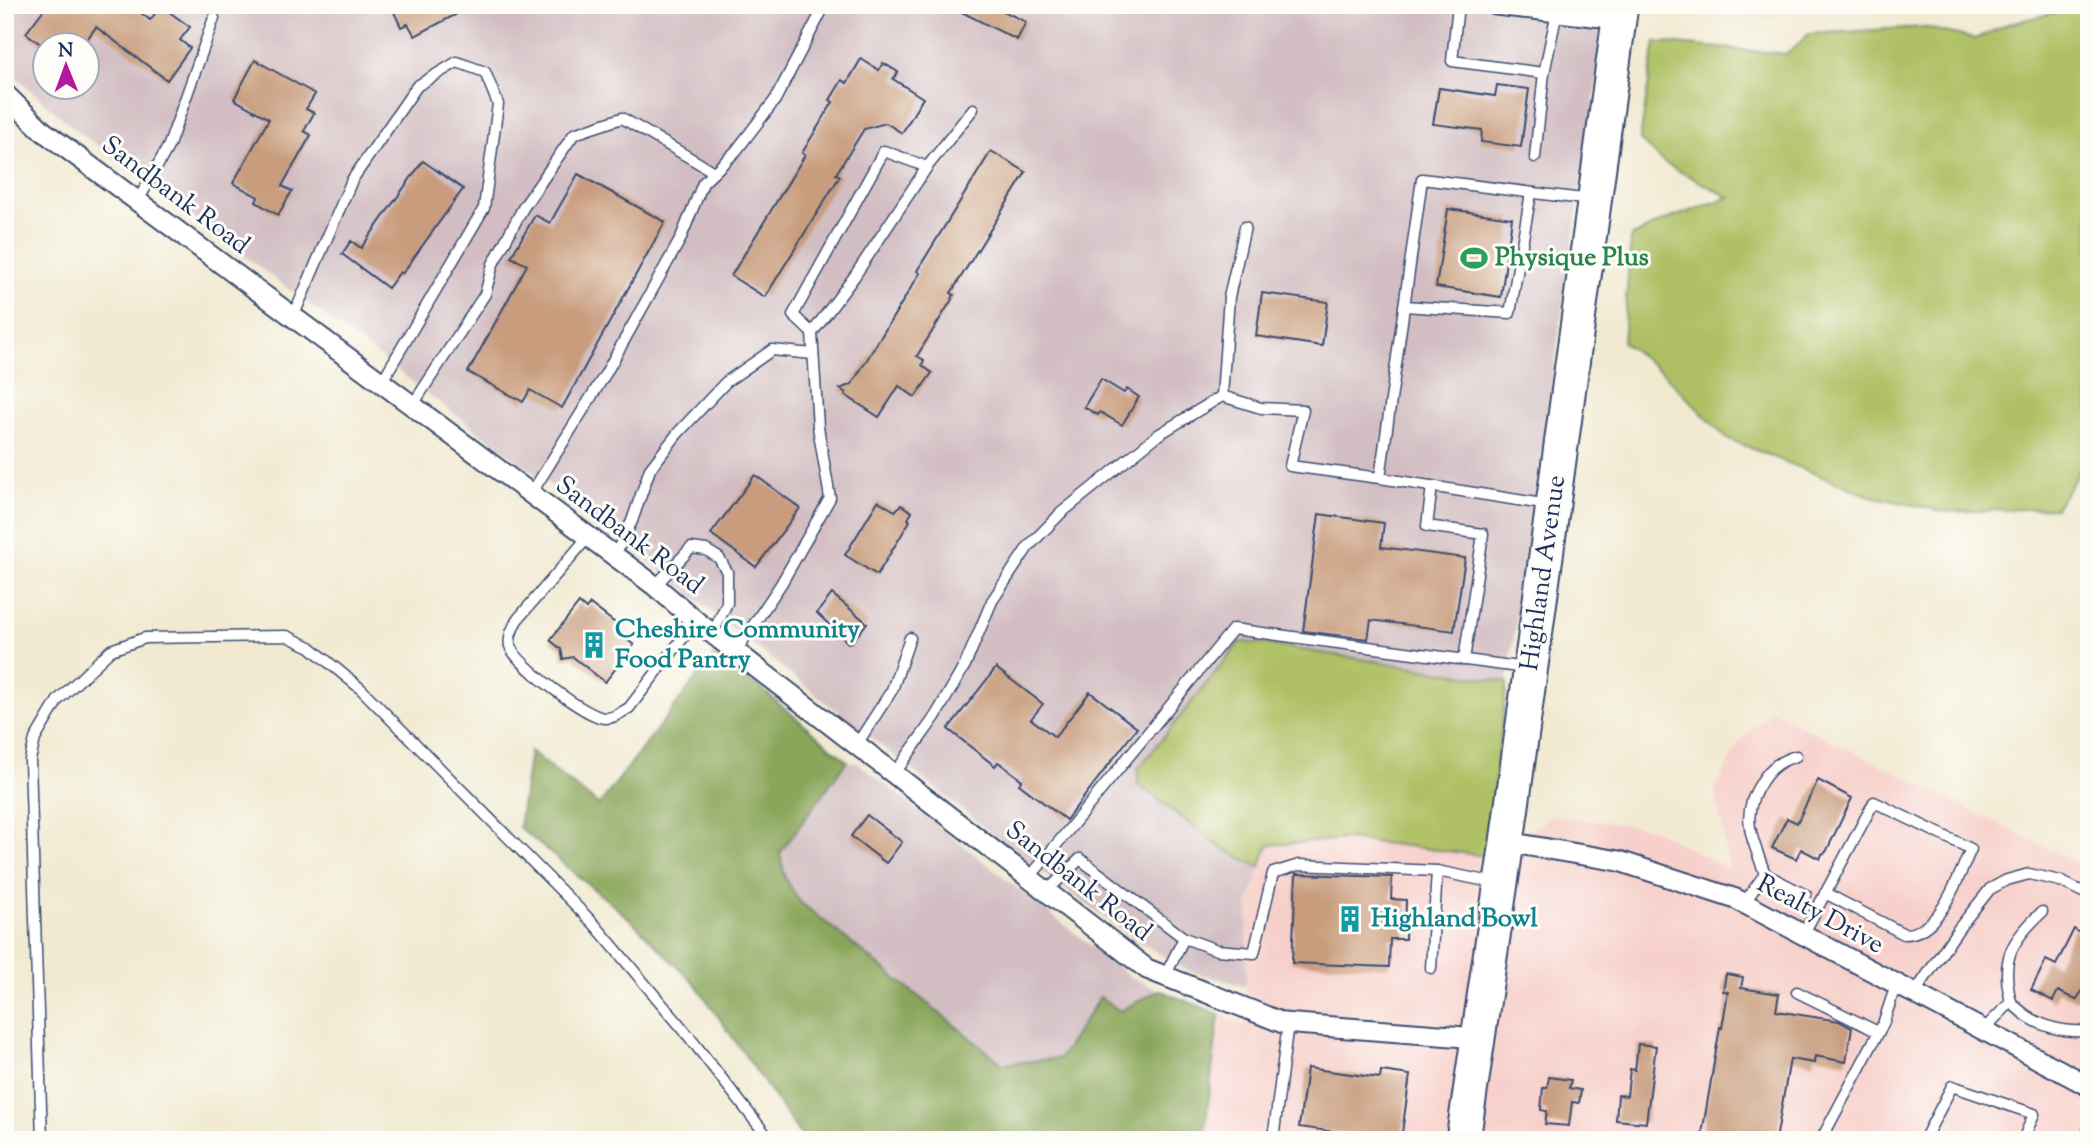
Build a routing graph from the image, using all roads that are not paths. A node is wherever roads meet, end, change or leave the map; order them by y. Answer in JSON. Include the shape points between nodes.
{"nodes":[{"id":1,"x":825,"y":5,"type":"edge"},
{"id":2,"x":1458,"y":5,"type":"edge"},
{"id":3,"x":1496,"y":5,"type":"edge"},
{"id":4,"x":1557,"y":12,"type":"junction"},
{"id":5,"x":1620,"y":12,"type":"edge"},
{"id":6,"x":214,"y":18,"type":"dead end"},
{"id":7,"x":1544,"y":74,"type":"junction"},
{"id":8,"x":5,"y":94,"type":"edge"},
{"id":9,"x":973,"y":109,"type":"dead end"},
{"id":10,"x":1535,"y":157,"type":"dead end"},
{"id":11,"x":927,"y":167,"type":"junction"},
{"id":12,"x":714,"y":172,"type":"junction"},
{"id":13,"x":1531,"y":193,"type":"junction"},
{"id":14,"x":138,"y":201,"type":"junction"},
{"id":15,"x":1594,"y":201,"type":"junction"},
{"id":16,"x":1245,"y":228,"type":"dead end"},
{"id":17,"x":1404,"y":306,"type":"junction"},
{"id":18,"x":292,"y":317,"type":"junction"},
{"id":19,"x":811,"y":333,"type":"junction"},
{"id":20,"x":813,"y":354,"type":"junction"},
{"id":21,"x":381,"y":383,"type":"junction"},
{"id":22,"x":1222,"y":396,"type":"junction"},
{"id":23,"x":412,"y":406,"type":"junction"},
{"id":24,"x":1380,"y":478,"type":"junction"},
{"id":25,"x":1432,"y":486,"type":"junction"},
{"id":26,"x":531,"y":494,"type":"junction"},
{"id":27,"x":1553,"y":506,"type":"junction"},
{"id":28,"x":588,"y":537,"type":"junction"},
{"id":29,"x":614,"y":557,"type":"junction"},
{"id":30,"x":655,"y":586,"type":"junction"},
{"id":31,"x":696,"y":621,"type":"junction"},
{"id":32,"x":713,"y":633,"type":"junction"},
{"id":33,"x":909,"y":638,"type":"dead end"},
{"id":34,"x":736,"y":651,"type":"junction"},
{"id":35,"x":1464,"y":660,"type":"junction"},
{"id":36,"x":1530,"y":669,"type":"junction"},
{"id":37,"x":857,"y":744,"type":"junction"},
{"id":38,"x":1796,"y":756,"type":"dead end"},
{"id":39,"x":895,"y":773,"type":"junction"},
{"id":40,"x":1507,"y":842,"type":"junction"},
{"id":41,"x":1437,"y":872,"type":"junction"},
{"id":42,"x":1765,"y":874,"type":"junction"},
{"id":43,"x":1030,"y":877,"type":"junction"},
{"id":44,"x":1501,"y":884,"type":"junction"},
{"id":45,"x":1048,"y":891,"type":"junction"},
{"id":46,"x":1825,"y":893,"type":"junction"},
{"id":47,"x":1806,"y":895,"type":"dead end"},
{"id":48,"x":2089,"y":895,"type":"edge"},
{"id":49,"x":1744,"y":903,"type":"junction"},
{"id":50,"x":2042,"y":912,"type":"dead end"},
{"id":51,"x":1803,"y":935,"type":"junction"},
{"id":52,"x":1184,"y":938,"type":"junction"},
{"id":53,"x":1431,"y":968,"type":"dead end"},
{"id":54,"x":1165,"y":976,"type":"junction"},
{"id":55,"x":1895,"y":985,"type":"junction"},
{"id":56,"x":1797,"y":992,"type":"dead end"},
{"id":57,"x":1914,"y":994,"type":"junction"},
{"id":58,"x":2011,"y":1002,"type":"junction"},
{"id":59,"x":1288,"y":1023,"type":"junction"},
{"id":60,"x":1982,"y":1030,"type":"junction"},
{"id":61,"x":2089,"y":1031,"type":"edge"},
{"id":62,"x":1878,"y":1032,"type":"junction"},
{"id":63,"x":1478,"y":1038,"type":"junction"},
{"id":64,"x":2089,"y":1086,"type":"edge"},
{"id":65,"x":2089,"y":1129,"type":"edge"},
{"id":66,"x":42,"y":1140,"type":"edge"},
{"id":67,"x":770,"y":1140,"type":"edge"},
{"id":68,"x":1273,"y":1140,"type":"edge"},
{"id":69,"x":1463,"y":1140,"type":"edge"},
{"id":70,"x":1821,"y":1140,"type":"edge"},
{"id":71,"x":1924,"y":1140,"type":"edge"},
{"id":72,"x":2023,"y":1140,"type":"edge"},
{"id":73,"x":2085,"y":1140,"type":"edge"}],
"edges":[{"from":1,"to":12,"type":"lane","via":[[775,100]]},
{"from":2,"to":7,"type":"lane","via":[[1451,61]]},
{"from":3,"to":4,"type":"street"},
{"from":4,"to":5,"type":"street"},
{"from":4,"to":7,"type":"lane"},
{"from":5,"to":15,"type":"highway","name":"Highland Avenue"},
{"from":6,"to":14,"type":"lane","via":[[169,145]]},
{"from":7,"to":10,"type":"lane"},
{"from":8,"to":14,"type":"street","name":"Sandbank Road","via":[[43,131]]},
{"from":9,"to":11,"type":"lane"},
{"from":11,"to":19,"type":"lane"},
{"from":11,"to":19,"type":"lane","via":[[884,151],[793,315]]},
{"from":12,"to":23,"type":"lane","via":[[622,118],[574,134],[523,208],[493,264],[485,294]]},
{"from":12,"to":26,"type":"lane","via":[[703,183],[680,240],[606,373]]},
{"from":13,"to":15,"type":"lane"},
{"from":13,"to":17,"type":"lane","via":[[1510,313]]},
{"from":13,"to":17,"type":"lane","via":[[1422,179]]},
{"from":14,"to":18,"type":"street","name":"Sandbank Road"},
{"from":15,"to":27,"type":"highway","name":"Highland Avenue"},
{"from":16,"to":22,"type":"lane","via":[[1229,297]]},
{"from":17,"to":24,"type":"lane"},
{"from":18,"to":21,"type":"street","name":"Sandbank Road"},
{"from":18,"to":21,"type":"lane","via":[[352,180],[416,86],[457,62],[485,72],[498,104],[485,208]]},
{"from":19,"to":20,"type":"lane"},
{"from":20,"to":29,"type":"lane","via":[[772,350],[726,382],[650,469]]},
{"from":20,"to":34,"type":"lane","via":[[818,427],[830,498]]},
{"from":21,"to":23,"type":"street","name":"Sandbank Road"},
{"from":22,"to":24,"type":"lane","via":[[1261,408],[1303,410],[1290,466]]},
{"from":22,"to":39,"type":"lane","via":[[1158,435],[1061,513],[1028,547],[992,601],[965,665],[935,717]]},
{"from":23,"to":26,"type":"street","name":"Sandbank Road"},
{"from":24,"to":25,"type":"lane"},
{"from":25,"to":27,"type":"lane"},
{"from":25,"to":35,"type":"lane","via":[[1427,526],[1483,534]]},
{"from":26,"to":28,"type":"street","name":"Sandbank Road"},
{"from":27,"to":36,"type":"highway","name":"Highland Avenue"},
{"from":28,"to":29,"type":"street","name":"Sandbank Road"},
{"from":28,"to":31,"type":"lane","via":[[511,632],[509,644],[524,667],[586,711],[605,719],[629,708]]},
{"from":29,"to":30,"type":"street","name":"Sandbank Road"},
{"from":30,"to":31,"type":"street","name":"Sandbank Road"},
{"from":30,"to":32,"type":"lane","via":[[691,548],[719,558],[727,572],[727,603]]},
{"from":31,"to":32,"type":"street","name":"Sandbank Road"},
{"from":32,"to":34,"type":"street","name":"Sandbank Road"},
{"from":33,"to":37,"type":"lane","via":[[892,691]]},
{"from":34,"to":37,"type":"street","name":"Sandbank Road"},
{"from":35,"to":36,"type":"lane"},
{"from":35,"to":43,"type":"lane","via":[[1233,629]]},
{"from":36,"to":40,"type":"highway","name":"Highland Avenue"},
{"from":37,"to":39,"type":"street","name":"Sandbank Road"},
{"from":38,"to":42,"type":"lane","via":[[1775,765],[1750,804],[1750,836]]},
{"from":39,"to":43,"type":"street","name":"Sandbank Road"},
{"from":40,"to":44,"type":"highway","name":"Highland Avenue"},
{"from":40,"to":49,"type":"street","name":"Realty Drive","via":[[1619,861]]},
{"from":41,"to":44,"type":"lane"},
{"from":41,"to":52,"type":"lane","via":[[1299,865],[1273,873],[1254,953],[1217,950]]},
{"from":41,"to":53,"type":"lane"},
{"from":42,"to":47,"type":"lane"},
{"from":42,"to":49,"type":"lane"},
{"from":43,"to":45,"type":"street","name":"Sandbank Road"},
{"from":44,"to":63,"type":"highway","name":"Highland Avenue"},
{"from":45,"to":52,"type":"lane","via":[[1080,859]]},
{"from":45,"to":54,"type":"street","name":"Sandbank Road","via":[[1147,969]]},
{"from":46,"to":46,"type":"lane","via":[[1874,802],[1971,849],[1937,916],[1914,934],[1904,934]]},
{"from":46,"to":51,"type":"lane"},
{"from":48,"to":57,"type":"lane","via":[[2060,881],[2029,874],[1990,889]]},
{"from":49,"to":51,"type":"street","name":"Realty Drive"},
{"from":50,"to":58,"type":"lane","via":[[2016,940],[2009,955],[2006,971]]},
{"from":51,"to":55,"type":"street","name":"Realty Drive"},
{"from":52,"to":54,"type":"lane"},
{"from":54,"to":59,"type":"street","name":"Sandbank Road"},
{"from":55,"to":57,"type":"street","name":"Realty Drive"},
{"from":55,"to":62,"type":"lane"},
{"from":56,"to":62,"type":"lane"},
{"from":57,"to":60,"type":"street","name":"Realty Drive"},
{"from":58,"to":60,"type":"lane"},
{"from":58,"to":61,"type":"lane","via":[[2037,1023]]},
{"from":59,"to":63,"type":"street","name":"Sandbank Road"},
{"from":59,"to":68,"type":"lane"},
{"from":60,"to":64,"type":"street","name":"Realty Drive"},
{"from":62,"to":70,"type":"lane"},
{"from":63,"to":69,"type":"highway","name":"Highland Avenue"},
{"from":65,"to":73,"type":"lane"},
{"from":66,"to":67,"type":"lane","via":[[30,760],[35,739],[58,700],[111,650],[145,638],[287,636],[310,647],[361,689],[595,925]]},
{"from":71,"to":72,"type":"lane","via":[[1952,1086],[2034,1114]]}]}
